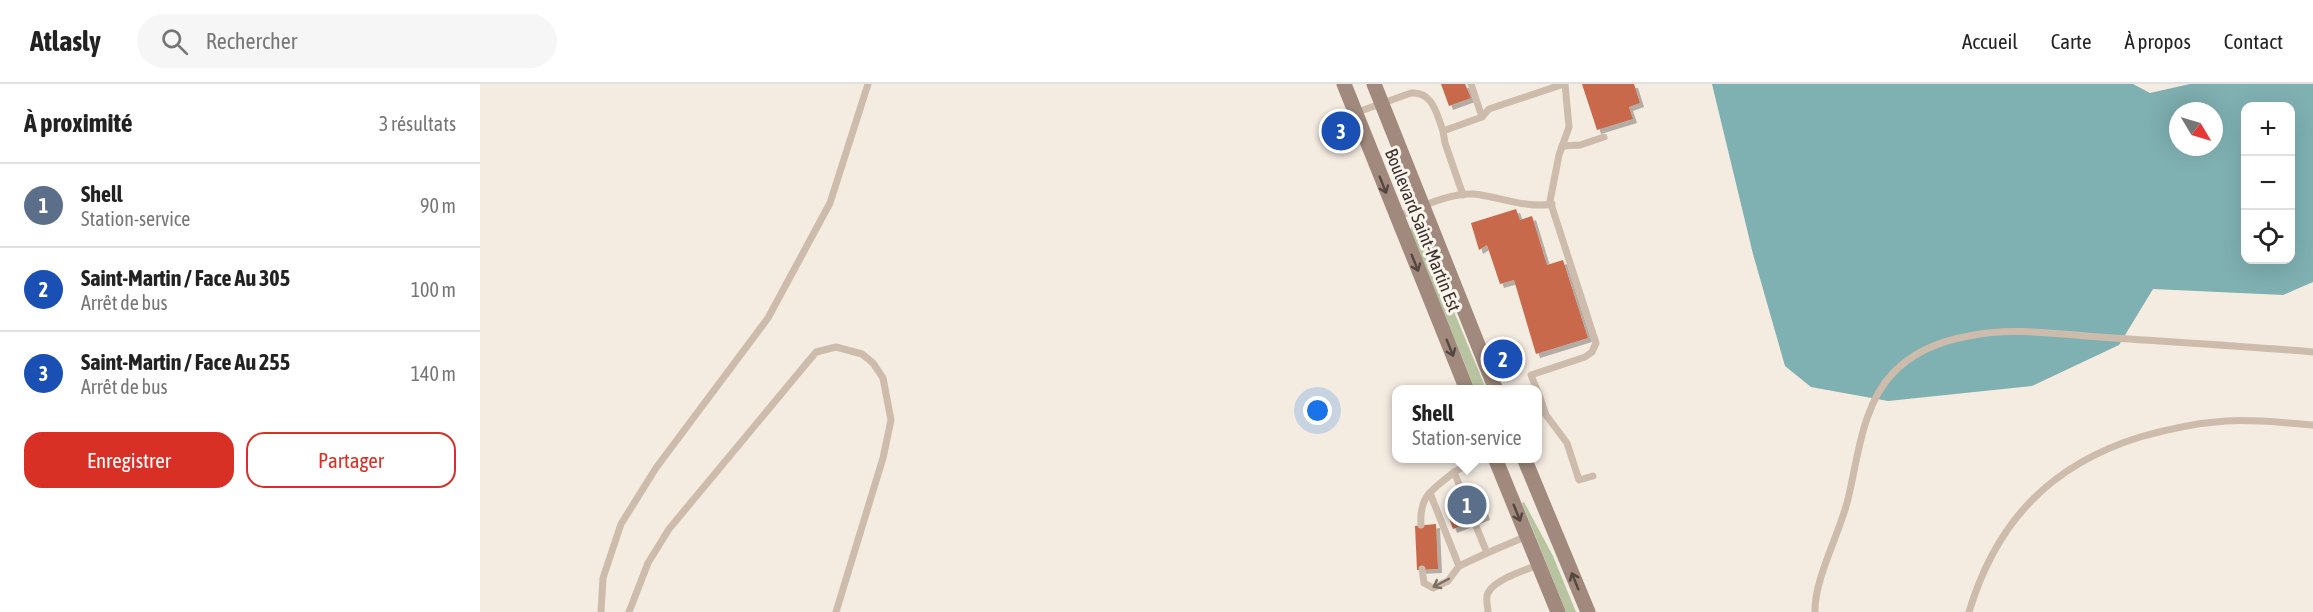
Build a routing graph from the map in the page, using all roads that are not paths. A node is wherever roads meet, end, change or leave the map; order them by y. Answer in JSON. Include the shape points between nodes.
{"nodes":[{"id":1,"x":868,"y":84,"type":"edge"},
{"id":2,"x":1344,"y":84,"type":"edge"},
{"id":3,"x":1374,"y":84,"type":"edge"},
{"id":4,"x":1471,"y":84,"type":"edge"},
{"id":5,"x":1565,"y":84,"type":"edge"},
{"id":6,"x":1381,"y":104,"type":"junction"},
{"id":7,"x":1355,"y":113,"type":"junction"},
{"id":8,"x":1482,"y":117,"type":"junction"},
{"id":9,"x":1443,"y":131,"type":"junction"},
{"id":10,"x":1605,"y":137,"type":"dead end"},
{"id":11,"x":1562,"y":146,"type":"junction"},
{"id":12,"x":1463,"y":195,"type":"junction"},
{"id":13,"x":1552,"y":204,"type":"junction"},
{"id":14,"x":1422,"y":207,"type":"junction"},
{"id":15,"x":1396,"y":217,"type":"junction"},
{"id":16,"x":2313,"y":352,"type":"edge"},
{"id":17,"x":1465,"y":385,"type":"edge"},
{"id":18,"x":1494,"y":385,"type":"edge"},
{"id":19,"x":1535,"y":385,"type":"edge"},
{"id":20,"x":1542,"y":404,"type":"edge"},
{"id":21,"x":2313,"y":425,"type":"edge"},
{"id":22,"x":1472,"y":463,"type":"edge"},
{"id":23,"x":1497,"y":463,"type":"edge"},
{"id":24,"x":1526,"y":463,"type":"edge"},
{"id":25,"x":1454,"y":472,"type":"junction"},
{"id":26,"x":1593,"y":476,"type":"dead end"},
{"id":27,"x":1430,"y":493,"type":"junction"},
{"id":28,"x":1420,"y":525,"type":"dead end"},
{"id":29,"x":1527,"y":536,"type":"junction"},
{"id":30,"x":1487,"y":553,"type":"junction"},
{"id":31,"x":1538,"y":565,"type":"junction"},
{"id":32,"x":1459,"y":566,"type":"junction"},
{"id":33,"x":1422,"y":569,"type":"dead end"},
{"id":34,"x":601,"y":612,"type":"edge"},
{"id":35,"x":629,"y":612,"type":"edge"},
{"id":36,"x":836,"y":612,"type":"edge"},
{"id":37,"x":1488,"y":612,"type":"edge"},
{"id":38,"x":1557,"y":612,"type":"edge"},
{"id":39,"x":1588,"y":612,"type":"edge"},
{"id":40,"x":1815,"y":612,"type":"edge"},
{"id":41,"x":1968,"y":612,"type":"edge"}],
"edges":[{"from":1,"to":34,"type":"lane","via":[[830,203],[768,318],[656,468],[621,524],[603,578]]},
{"from":2,"to":7,"type":"main road","name":"Boulevard Saint-Martin Est"},
{"from":3,"to":6,"type":"main road","name":"Boulevard Saint-Martin Est"},
{"from":4,"to":8,"type":"lane"},
{"from":5,"to":8,"type":"lane","via":[[1489,109]]},
{"from":5,"to":11,"type":"lane","via":[[1569,123]]},
{"from":6,"to":7,"type":"lane"},
{"from":6,"to":9,"type":"lane","via":[[1411,93],[1424,95],[1433,105]]},
{"from":6,"to":14,"type":"main road","name":"Boulevard Saint-Martin Est"},
{"from":7,"to":15,"type":"main road","name":"Boulevard Saint-Martin Est","one_way":true},
{"from":8,"to":9,"type":"lane"},
{"from":9,"to":12,"type":"lane"},
{"from":10,"to":11,"type":"lane"},
{"from":11,"to":13,"type":"lane"},
{"from":12,"to":13,"type":"lane"},
{"from":12,"to":14,"type":"lane"},
{"from":13,"to":19,"type":"lane","via":[[1596,342],[1585,357],[1531,375]]},
{"from":14,"to":15,"type":"lane"},
{"from":14,"to":18,"type":"main road","name":"Boulevard Saint-Martin Est"},
{"from":15,"to":17,"type":"main road","name":"Boulevard Saint-Martin Est","one_way":true},
{"from":16,"to":40,"type":"lane","via":[[1997,332],[1970,335],[1926,348],[1892,373],[1871,408],[1845,511],[1819,586]]},
{"from":20,"to":26,"type":"lane","via":[[1567,443],[1579,480]]},
{"from":21,"to":41,"type":"lane","via":[[2203,423],[2101,451],[2060,475],[2017,515],[1991,555]]},
{"from":22,"to":25,"type":"lane"},
{"from":23,"to":29,"type":"main road","one_way":true},
{"from":39,"to":24,"type":"main road","one_way":true},
{"from":25,"to":27,"type":"lane"},
{"from":25,"to":30,"type":"lane"},
{"from":27,"to":28,"type":"lane","via":[[1423,500]]},
{"from":27,"to":32,"type":"lane"},
{"from":29,"to":30,"type":"lane"},
{"from":29,"to":31,"type":"main road"},
{"from":30,"to":32,"type":"lane"},
{"from":31,"to":37,"type":"lane","via":[[1492,588],[1487,594]]},
{"from":31,"to":38,"type":"main road"},
{"from":32,"to":33,"type":"lane","one_way":true,"via":[[1448,581],[1433,588],[1424,583]]},
{"from":35,"to":36,"type":"lane","via":[[648,563],[669,529],[816,352],[836,346],[862,354],[873,363],[883,378],[891,420]]}]}
